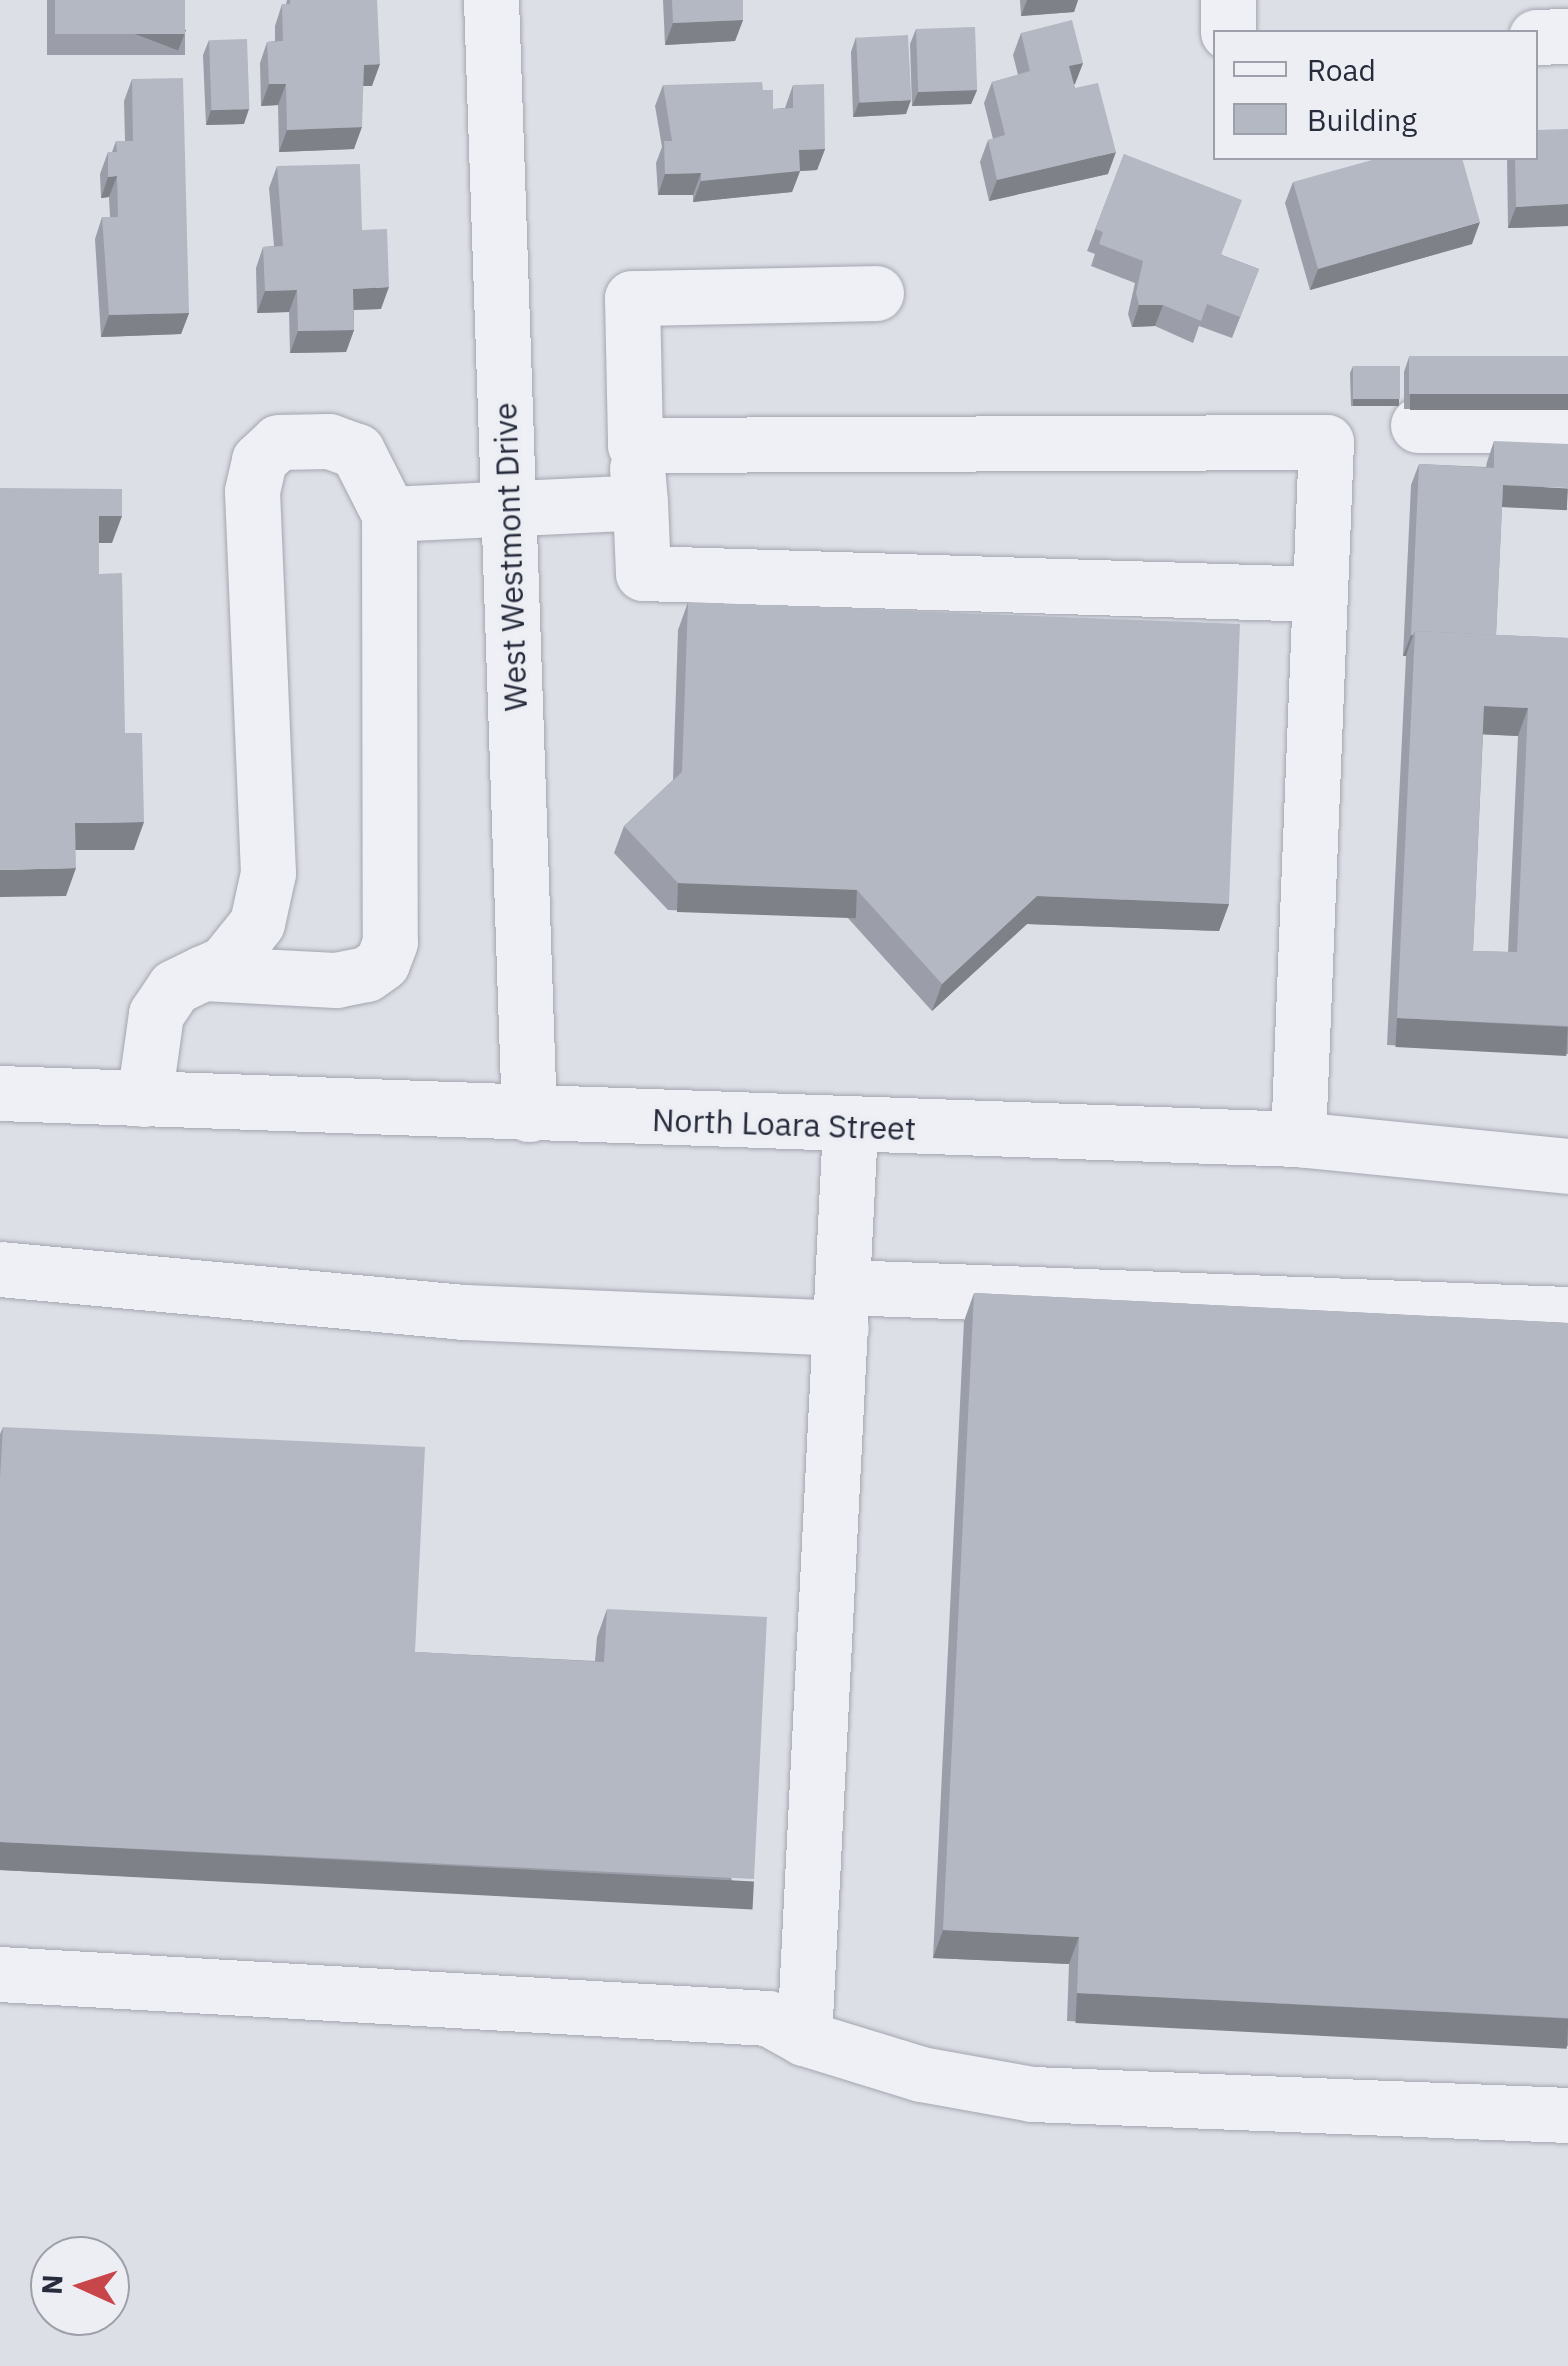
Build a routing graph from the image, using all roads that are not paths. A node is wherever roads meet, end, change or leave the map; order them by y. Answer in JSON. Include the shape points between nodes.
{"nodes":[{"id":1,"x":491,"y":0,"type":"edge"},
{"id":2,"x":1228,"y":0,"type":"edge"},
{"id":3,"x":1228,"y":30,"type":"edge"},
{"id":4,"x":1568,"y":36,"type":"edge"},
{"id":5,"x":1538,"y":37,"type":"edge"},
{"id":6,"x":876,"y":293,"type":"dead end"},
{"id":7,"x":1418,"y":425,"type":"dead end"},
{"id":8,"x":1568,"y":426,"type":"edge"},
{"id":9,"x":635,"y":445,"type":"junction"},
{"id":10,"x":640,"y":502,"type":"junction"},
{"id":11,"x":508,"y":508,"type":"junction"},
{"id":12,"x":388,"y":514,"type":"junction"},
{"id":13,"x":1319,"y":594,"type":"junction"},
{"id":14,"x":203,"y":973,"type":"junction"},
{"id":15,"x":0,"y":1093,"type":"edge"},
{"id":16,"x":144,"y":1098,"type":"junction"},
{"id":17,"x":529,"y":1114,"type":"junction"},
{"id":18,"x":850,"y":1127,"type":"junction"},
{"id":19,"x":1298,"y":1139,"type":"junction"},
{"id":20,"x":1568,"y":1166,"type":"edge"},
{"id":21,"x":0,"y":1270,"type":"edge"},
{"id":22,"x":842,"y":1307,"type":"junction"},
{"id":23,"x":1568,"y":1314,"type":"edge"},
{"id":24,"x":0,"y":1974,"type":"edge"},
{"id":25,"x":804,"y":2038,"type":"junction"},
{"id":26,"x":1568,"y":2115,"type":"edge"}],
"edges":[{"from":1,"to":11,"type":"street","name":"West Westmont Drive"},
{"from":2,"to":3,"type":"street"},
{"from":4,"to":5,"type":"street"},
{"from":6,"to":9,"type":"street","via":[[632,298]]},
{"from":7,"to":8,"type":"street"},
{"from":9,"to":10,"type":"street"},
{"from":9,"to":13,"type":"street","via":[[1326,442]]},
{"from":10,"to":11,"type":"street"},
{"from":10,"to":13,"type":"street","via":[[643,573]]},
{"from":11,"to":12,"type":"street"},
{"from":11,"to":17,"type":"street","name":"West Westmont Drive"},
{"from":12,"to":14,"type":"street","via":[[390,942],[382,962],[366,974],[336,980]]},
{"from":12,"to":14,"type":"street","via":[[356,451],[330,441],[278,442],[260,460],[252,491],[268,873],[258,923],[225,962]]},
{"from":13,"to":19,"type":"street"},
{"from":14,"to":16,"type":"street","via":[[174,987],[156,1014]]},
{"from":15,"to":16,"type":"street","name":"North Loara Street"},
{"from":16,"to":17,"type":"street","name":"North Loara Street"},
{"from":17,"to":18,"type":"street","name":"North Loara Street"},
{"from":18,"to":19,"type":"street","name":"North Loara Street"},
{"from":18,"to":22,"type":"street"},
{"from":19,"to":20,"type":"street","name":"North Loara Street"},
{"from":21,"to":22,"type":"street","via":[[462,1312]]},
{"from":22,"to":23,"type":"street"},
{"from":22,"to":25,"type":"street"},
{"from":24,"to":25,"type":"street","via":[[697,2012],[768,2018]]},
{"from":25,"to":26,"type":"street","via":[[921,2074],[1032,2094]]}]}
